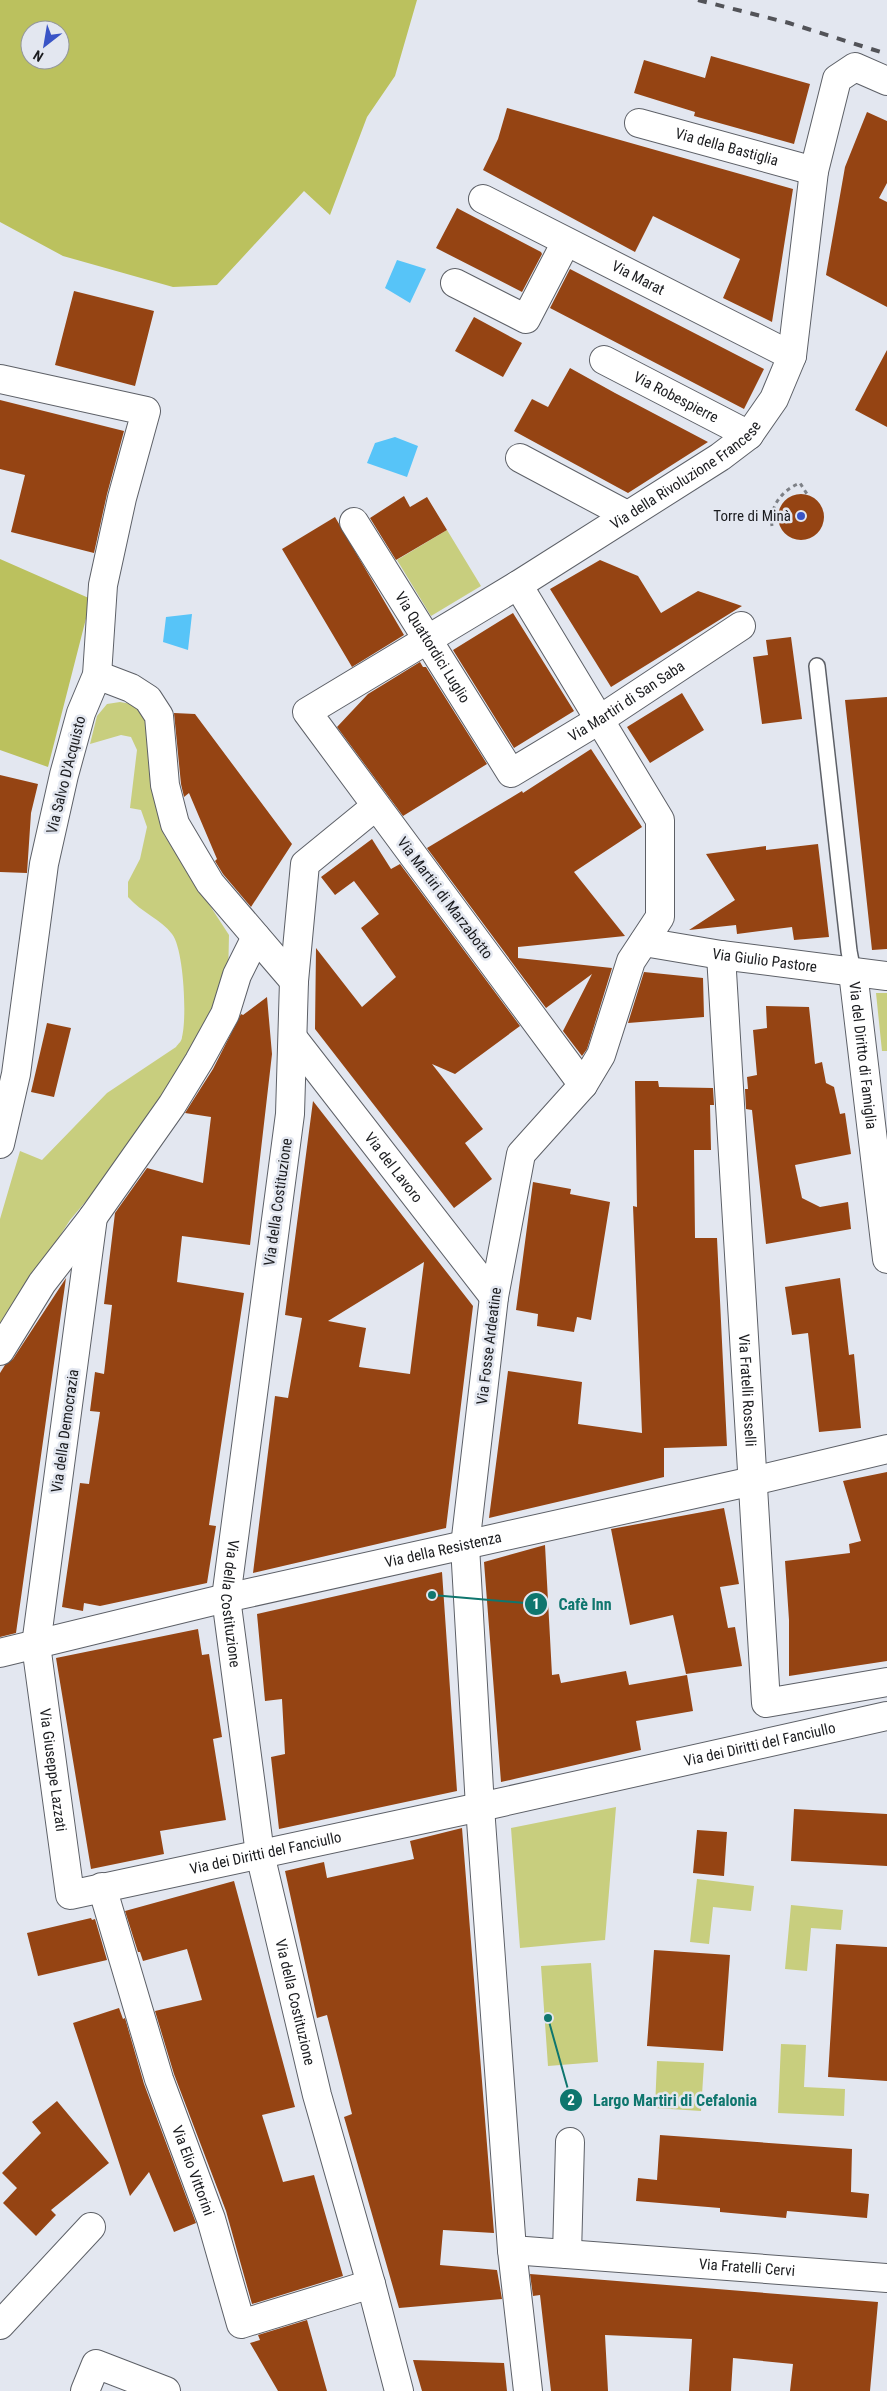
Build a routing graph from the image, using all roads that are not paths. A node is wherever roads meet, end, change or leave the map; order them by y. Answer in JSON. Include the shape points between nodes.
{"nodes":[{"id":1,"x":887,"y":80,"type":"edge"},
{"id":2,"x":639,"y":123,"type":"dead end"},
{"id":3,"x":814,"y":172,"type":"junction"},
{"id":4,"x":482,"y":199,"type":"dead end"},
{"id":5,"x":566,"y":242,"type":"junction"},
{"id":6,"x":455,"y":283,"type":"dead end"},
{"id":7,"x":792,"y":356,"type":"junction"},
{"id":8,"x":604,"y":360,"type":"dead end"},
{"id":9,"x":0,"y":379,"type":"edge"},
{"id":10,"x":749,"y":435,"type":"junction"},
{"id":11,"x":520,"y":458,"type":"dead end"},
{"id":12,"x":627,"y":515,"type":"junction"},
{"id":13,"x":354,"y":522,"type":"dead end"},
{"id":14,"x":518,"y":585,"type":"junction"},
{"id":15,"x":741,"y":626,"type":"dead end"},
{"id":16,"x":428,"y":638,"type":"junction"},
{"id":17,"x":817,"y":666,"type":"dead end"},
{"id":18,"x":97,"y":675,"type":"junction"},
{"id":19,"x":307,"y":712,"type":"joint"},
{"id":20,"x":599,"y":720,"type":"junction"},
{"id":21,"x":511,"y":773,"type":"joint"},
{"id":22,"x":376,"y":806,"type":"junction"},
{"id":23,"x":256,"y":937,"type":"junction"},
{"id":24,"x":644,"y":942,"type":"junction"},
{"id":25,"x":721,"y":955,"type":"junction"},
{"id":26,"x":853,"y":972,"type":"junction"},
{"id":27,"x":887,"y":976,"type":"edge"},
{"id":28,"x":294,"y":981,"type":"junction"},
{"id":29,"x":293,"y":1038,"type":"junction"},
{"id":30,"x":583,"y":1085,"type":"junction"},
{"id":31,"x":0,"y":1144,"type":"edge"},
{"id":32,"x":94,"y":1217,"type":"junction"},
{"id":33,"x":887,"y":1259,"type":"edge"},
{"id":34,"x":494,"y":1297,"type":"junction"},
{"id":35,"x":0,"y":1350,"type":"edge"},
{"id":36,"x":887,"y":1449,"type":"edge"},
{"id":37,"x":753,"y":1481,"type":"junction"},
{"id":38,"x":465,"y":1546,"type":"junction"},
{"id":39,"x":226,"y":1598,"type":"junction"},
{"id":40,"x":36,"y":1645,"type":"junction"},
{"id":41,"x":0,"y":1653,"type":"edge"},
{"id":42,"x":887,"y":1682,"type":"edge"},
{"id":43,"x":887,"y":1716,"type":"edge"},
{"id":44,"x":473,"y":1802,"type":"junction"},
{"id":45,"x":260,"y":1854,"type":"junction"},
{"id":46,"x":102,"y":1887,"type":"junction"},
{"id":47,"x":70,"y":1895,"type":"joint"},
{"id":48,"x":570,"y":2142,"type":"dead end"},
{"id":49,"x":91,"y":2227,"type":"dead end"},
{"id":50,"x":567,"y":2254,"type":"junction"},
{"id":51,"x":513,"y":2261,"type":"junction"},
{"id":52,"x":887,"y":2278,"type":"edge"},
{"id":53,"x":371,"y":2284,"type":"junction"},
{"id":54,"x":0,"y":2325,"type":"edge"},
{"id":55,"x":85,"y":2391,"type":"edge"},
{"id":56,"x":166,"y":2391,"type":"edge"},
{"id":57,"x":399,"y":2391,"type":"edge"},
{"id":58,"x":528,"y":2391,"type":"edge"}],
"edges":[{"from":1,"to":3,"type":"street","name":"Via della Rivoluzione Francese","via":[[855,68],[837,79]]},
{"from":2,"to":3,"type":"street","name":"Via della Bastiglia"},
{"from":3,"to":7,"type":"street","name":"Via della Rivoluzione Francese"},
{"from":4,"to":5,"type":"street","name":"Via Marat"},
{"from":5,"to":6,"type":"street","via":[[526,319]]},
{"from":5,"to":7,"type":"street","name":"Via Marat"},
{"from":7,"to":10,"type":"street","name":"Via della Rivoluzione Francese","via":[[774,399]]},
{"from":8,"to":10,"type":"street","name":"Via Robespierre"},
{"from":9,"to":18,"type":"street","name":"Via Salvo D'Acquisto","via":[[146,411],[103,585]]},
{"from":10,"to":12,"type":"street","name":"Via della Rivoluzione Francese"},
{"from":11,"to":12,"type":"street"},
{"from":12,"to":14,"type":"street","name":"Via della Rivoluzione Francese"},
{"from":13,"to":16,"type":"street","name":"Via Quattordici Luglio"},
{"from":14,"to":16,"type":"street","name":"Via della Rivoluzione Francese"},
{"from":14,"to":20,"type":"street","name":"Via Fosse Ardeatine"},
{"from":15,"to":20,"type":"street","name":"Via Martiri di San Saba"},
{"from":16,"to":19,"type":"street","name":"Via della Rivoluzione Francese"},
{"from":16,"to":21,"type":"street","name":"Via Quattordici Luglio"},
{"from":17,"to":26,"type":"lane"},
{"from":18,"to":23,"type":"street","via":[[132,688],[148,699],[160,716],[165,785],[175,824],[210,883]]},
{"from":18,"to":31,"type":"street","name":"Via Salvo D'Acquisto","via":[[81,713],[44,864],[16,1074]]},
{"from":19,"to":22,"type":"street","name":"Via Martiri di Marzabotto"},
{"from":20,"to":21,"type":"street","name":"Via Martiri di San Saba"},
{"from":20,"to":24,"type":"street","name":"Via Fosse Ardeatine","via":[[660,820],[660,917]]},
{"from":22,"to":28,"type":"street","name":"Via della Costituzione","via":[[305,864]]},
{"from":22,"to":30,"type":"street","name":"Via Martiri di Marzabotto"},
{"from":23,"to":28,"type":"street"},
{"from":23,"to":32,"type":"street","via":[[237,976],[225,1014],[199,1061]]},
{"from":24,"to":25,"type":"street","name":"Via Giulio Pastore"},
{"from":24,"to":30,"type":"street","name":"Via Fosse Ardeatine","via":[[631,961],[602,1055]]},
{"from":25,"to":26,"type":"street","name":"Via Giulio Pastore"},
{"from":25,"to":37,"type":"street","name":"Via Fratelli Rosselli"},
{"from":26,"to":27,"type":"street","name":"Via Giulio Pastore"},
{"from":26,"to":33,"type":"street","name":"Via del Diritto di Famiglia"},
{"from":28,"to":29,"type":"street","name":"Via della Costituzione"},
{"from":29,"to":34,"type":"street","name":"Via del Lavoro"},
{"from":29,"to":39,"type":"street","name":"Via della Costituzione","via":[[290,1114]]},
{"from":30,"to":34,"type":"street","name":"Via Fosse Ardeatine","via":[[521,1154]]},
{"from":32,"to":35,"type":"street","via":[[42,1283]]},
{"from":32,"to":40,"type":"street","name":"Via della Democrazia"},
{"from":34,"to":38,"type":"street","name":"Via Fosse Ardeatine"},
{"from":36,"to":37,"type":"street","name":"Via della Resistenza"},
{"from":37,"to":38,"type":"street","name":"Via della Resistenza"},
{"from":37,"to":42,"type":"street","name":"Via Fratelli Rosselli","via":[[766,1703]]},
{"from":38,"to":39,"type":"street","name":"Via della Resistenza"},
{"from":38,"to":44,"type":"street","name":"Via Fosse Ardeatine"},
{"from":39,"to":40,"type":"street","name":"Via della Resistenza"},
{"from":39,"to":45,"type":"street","name":"Via della Costituzione"},
{"from":40,"to":41,"type":"street","name":"Via della Resistenza"},
{"from":40,"to":47,"type":"street","name":"Via Giuseppe Lazzati"},
{"from":43,"to":44,"type":"street","name":"Via dei Diritti del Fanciullo","via":[[632,1773]]},
{"from":44,"to":45,"type":"street","name":"Via dei Diritti del Fanciullo"},
{"from":44,"to":51,"type":"street","name":"Via Fosse Ardeatine"},
{"from":45,"to":46,"type":"street","name":"Via dei Diritti del Fanciullo"},
{"from":45,"to":53,"type":"street","name":"Via della Costituzione","via":[[317,2095]]},
{"from":46,"to":47,"type":"street","name":"Via dei Diritti del Fanciullo"},
{"from":46,"to":53,"type":"street","name":"Via Elio Vittorini","via":[[159,2079],[212,2219],[241,2324]]},
{"from":48,"to":50,"type":"street"},
{"from":49,"to":54,"type":"street"},
{"from":50,"to":51,"type":"street","name":"Via Fratelli Cervi"},
{"from":50,"to":52,"type":"street","name":"Via Fratelli Cervi"},
{"from":51,"to":58,"type":"street"},
{"from":53,"to":57,"type":"street","name":"Via della Costituzione"},
{"from":55,"to":56,"type":"street","via":[[96,2364]]}]}
